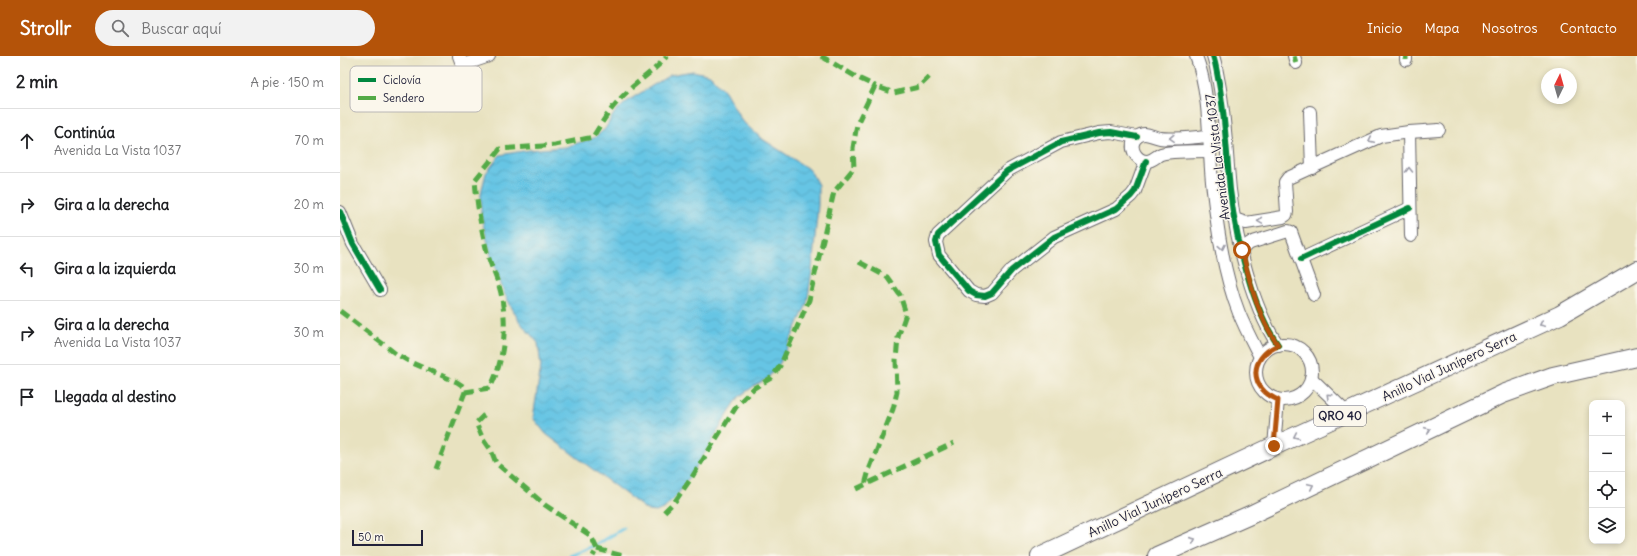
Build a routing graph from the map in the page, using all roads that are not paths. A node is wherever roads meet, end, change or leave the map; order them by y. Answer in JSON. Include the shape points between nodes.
{"nodes":[{"id":1,"x":489,"y":56,"type":"edge"},
{"id":2,"x":1196,"y":56,"type":"edge"},
{"id":3,"x":1213,"y":56,"type":"edge"},
{"id":4,"x":461,"y":60,"type":"edge"},
{"id":5,"x":1310,"y":112,"type":"dead end"},
{"id":6,"x":1439,"y":130,"type":"dead end"},
{"id":7,"x":1409,"y":132,"type":"junction"},
{"id":8,"x":1209,"y":136,"type":"junction"},
{"id":9,"x":1137,"y":137,"type":"junction"},
{"id":10,"x":1210,"y":151,"type":"junction"},
{"id":11,"x":1146,"y":161,"type":"junction"},
{"id":12,"x":1312,"y":168,"type":"junction"},
{"id":13,"x":1410,"y":208,"type":"junction"},
{"id":14,"x":341,"y":218,"type":"edge"},
{"id":15,"x":1234,"y":219,"type":"junction"},
{"id":16,"x":1411,"y":236,"type":"dead end"},
{"id":17,"x":340,"y":241,"type":"edge"},
{"id":18,"x":1242,"y":250,"type":"junction"},
{"id":19,"x":1301,"y":259,"type":"junction"},
{"id":20,"x":1637,"y":270,"type":"edge"},
{"id":21,"x":1637,"y":285,"type":"edge"},
{"id":22,"x":380,"y":290,"type":"dead end"},
{"id":23,"x":1314,"y":295,"type":"dead end"},
{"id":24,"x":1258,"y":306,"type":"junction"},
{"id":25,"x":1239,"y":313,"type":"junction"},
{"id":26,"x":1560,"y":315,"type":"junction"},
{"id":27,"x":1278,"y":345,"type":"junction"},
{"id":28,"x":1637,"y":349,"type":"edge"},
{"id":29,"x":1260,"y":357,"type":"junction"},
{"id":30,"x":1637,"y":357,"type":"edge"},
{"id":31,"x":1553,"y":376,"type":"junction"},
{"id":32,"x":1311,"y":378,"type":"junction"},
{"id":33,"x":1278,"y":400,"type":"junction"},
{"id":34,"x":1347,"y":413,"type":"junction"},
{"id":35,"x":1274,"y":446,"type":"junction"},
{"id":36,"x":1058,"y":550,"type":"edge"},
{"id":37,"x":1040,"y":556,"type":"edge"},
{"id":38,"x":1157,"y":556,"type":"edge"}],
"edges":[{"from":1,"to":4,"type":"street"},
{"from":2,"to":8,"type":"street","name":"Avenida La Vista 1037","via":[[1206,90]]},
{"from":3,"to":15,"type":"street","name":"Avenida La Vista 1037","via":[[1224,113]]},
{"from":5,"to":12,"type":"street"},
{"from":6,"to":7,"type":"street"},
{"from":7,"to":12,"type":"street","one_way":true,"via":[[1381,136]]},
{"from":13,"to":7,"type":"street","one_way":true},
{"from":8,"to":9,"type":"street","one_way":true,"via":[[1160,138],[1144,134]]},
{"from":8,"to":10,"type":"street","name":"Avenida La Vista 1037"},
{"from":9,"to":11,"type":"street","via":[[1132,149],[1134,154]]},
{"from":9,"to":11,"type":"street","via":[[1111,132],[1068,139],[1006,171],[938,235],[936,242],[939,254],[969,291],[985,296],[992,293],[1012,270],[1054,237],[1116,208],[1136,191]]},
{"from":10,"to":11,"type":"street","via":[[1161,154]]},
{"from":10,"to":25,"type":"street","name":"Avenida La Vista 1037","one_way":true,"via":[[1217,224]]},
{"from":12,"to":15,"type":"street","one_way":true,"via":[[1286,180],[1286,215],[1283,218],[1246,223]]},
{"from":13,"to":16,"type":"street"},
{"from":13,"to":19,"type":"street"},
{"from":14,"to":17,"type":"street"},
{"from":14,"to":22,"type":"street"},
{"from":15,"to":18,"type":"street","name":"Avenida La Vista 1037"},
{"from":18,"to":19,"type":"street","via":[[1250,243],[1288,231],[1293,236]]},
{"from":18,"to":24,"type":"street","name":"Avenida La Vista 1037"},
{"from":19,"to":23,"type":"street"},
{"from":20,"to":26,"type":"highway","name":"Anillo Vial Junípero Serra","number":"QRO 40"},
{"from":21,"to":26,"type":"highway"},
{"from":24,"to":25,"type":"street"},
{"from":24,"to":27,"type":"street","name":"Avenida La Vista 1037","via":[[1269,332]]},
{"from":25,"to":29,"type":"street","name":"Avenida La Vista 1037"},
{"from":26,"to":34,"type":"highway","name":"Anillo Vial Junípero Serra","number":"QRO 40","one_way":true},
{"from":27,"to":29,"type":"street","via":[[1268,349]]},
{"from":27,"to":32,"type":"street","via":[[1289,345],[1299,349],[1307,357],[1311,367]]},
{"from":28,"to":31,"type":"highway"},
{"from":29,"to":33,"type":"street","via":[[1256,367],[1256,378],[1260,388],[1268,396]]},
{"from":30,"to":31,"type":"highway"},
{"from":38,"to":31,"type":"highway","one_way":true,"via":[[1250,515],[1503,394]]},
{"from":32,"to":33,"type":"street","via":[[1307,388],[1299,396],[1289,400]]},
{"from":34,"to":32,"type":"street","one_way":true},
{"from":33,"to":35,"type":"street"},
{"from":34,"to":35,"type":"highway","name":"Anillo Vial Junípero Serra","number":"QRO 40","one_way":true},
{"from":35,"to":36,"type":"highway","name":"Anillo Vial Junípero Serra","number":"QRO 40"},
{"from":36,"to":37,"type":"highway","name":"Anillo Vial Junípero Serra","number":"QRO 40"}]}
